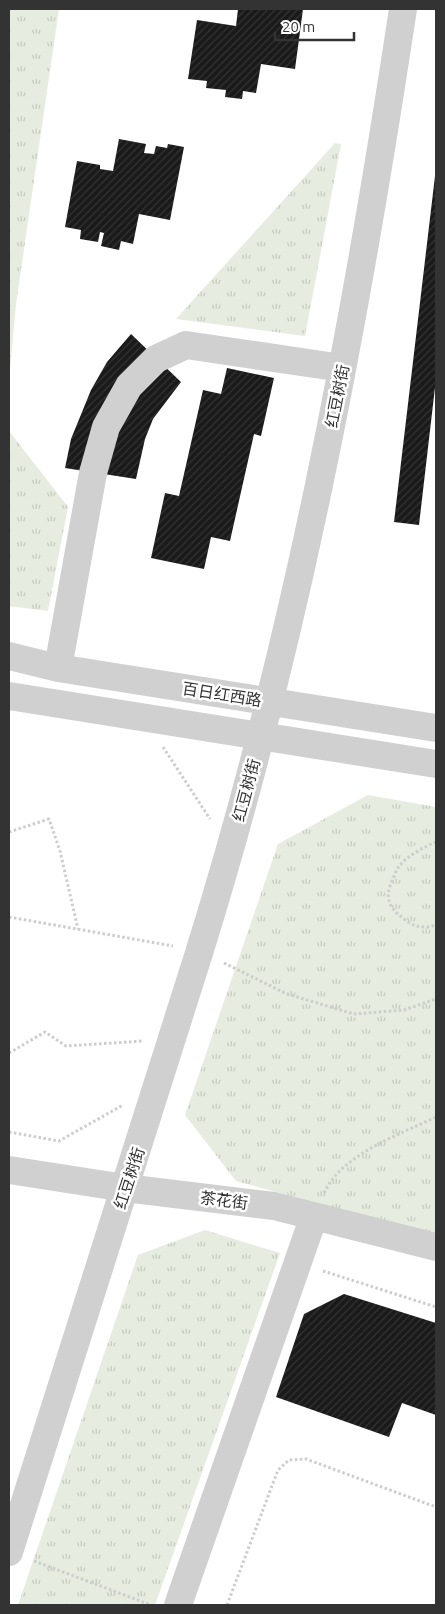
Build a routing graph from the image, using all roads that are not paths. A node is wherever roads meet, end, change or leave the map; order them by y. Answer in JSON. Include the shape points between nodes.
{"nodes":[{"id":1,"x":403,"y":9,"type":"edge"},
{"id":2,"x":342,"y":368,"type":"junction"},
{"id":3,"x":9,"y":656,"type":"edge"},
{"id":4,"x":58,"y":668,"type":"junction"},
{"id":5,"x":9,"y":696,"type":"edge"},
{"id":6,"x":269,"y":702,"type":"junction"},
{"id":7,"x":436,"y":728,"type":"edge"},
{"id":8,"x":261,"y":736,"type":"junction"},
{"id":9,"x":436,"y":764,"type":"edge"},
{"id":10,"x":9,"y":1170,"type":"edge"},
{"id":11,"x":125,"y":1188,"type":"junction"},
{"id":12,"x":314,"y":1216,"type":"junction"},
{"id":13,"x":436,"y":1247,"type":"edge"},
{"id":14,"x":21,"y":1556,"type":"edge"},
{"id":15,"x":178,"y":1605,"type":"edge"}],
"edges":[{"from":1,"to":2,"type":"street","name":"红豆树街"},
{"from":2,"to":4,"type":"street","via":[[186,345],[156,359],[129,386],[106,427],[93,472]]},
{"from":2,"to":6,"type":"street","name":"红豆树街"},
{"from":3,"to":4,"type":"street","name":"百日红西路"},
{"from":4,"to":6,"type":"street","name":"百日红西路"},
{"from":5,"to":8,"type":"street"},
{"from":6,"to":7,"type":"street","name":"百日红西路"},
{"from":6,"to":8,"type":"street","name":"红豆树街"},
{"from":8,"to":9,"type":"street"},
{"from":8,"to":11,"type":"street","name":"红豆树街","via":[[224,872]]},
{"from":10,"to":11,"type":"street","name":"茶花街"},
{"from":11,"to":12,"type":"street","name":"茶花街","via":[[274,1206]]},
{"from":11,"to":14,"type":"street","name":"红豆树街"},
{"from":12,"to":13,"type":"street","name":"茶花街"},
{"from":12,"to":15,"type":"street"}]}
